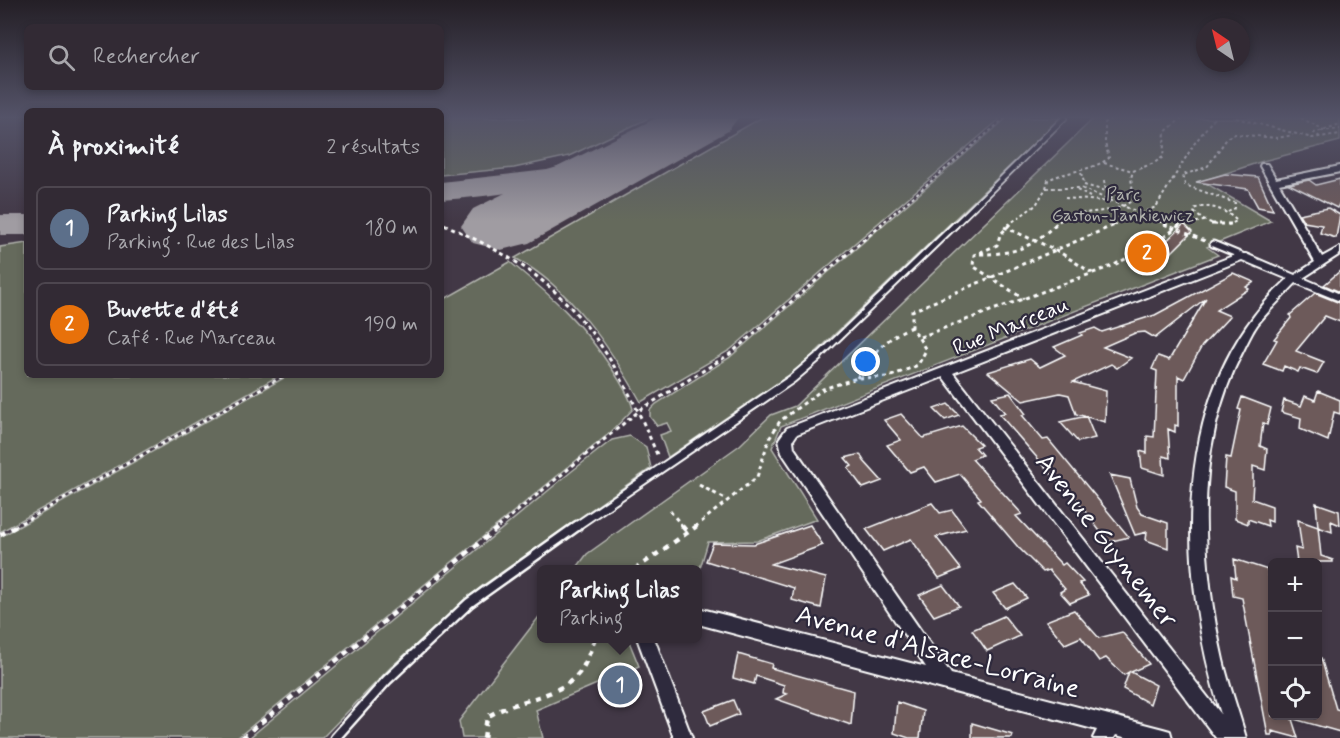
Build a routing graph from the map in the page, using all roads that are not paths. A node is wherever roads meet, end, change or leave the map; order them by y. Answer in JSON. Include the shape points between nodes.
{"nodes":[{"id":1,"x":1029,"y":152,"type":"edge"},
{"id":2,"x":1264,"y":166,"type":"dead end"},
{"id":3,"x":1340,"y":169,"type":"edge"},
{"id":4,"x":1274,"y":182,"type":"junction"},
{"id":5,"x":1213,"y":244,"type":"road end"},
{"id":6,"x":1340,"y":250,"type":"edge"},
{"id":7,"x":1242,"y":256,"type":"junction"},
{"id":8,"x":1320,"y":262,"type":"junction"},
{"id":9,"x":1295,"y":279,"type":"junction"},
{"id":10,"x":1340,"y":298,"type":"edge"},
{"id":11,"x":946,"y":373,"type":"junction"},
{"id":12,"x":702,"y":617,"type":"edge"},
{"id":13,"x":647,"y":643,"type":"edge"},
{"id":14,"x":945,"y":680,"type":"junction"},
{"id":15,"x":1108,"y":731,"type":"edge"},
{"id":16,"x":335,"y":738,"type":"edge"},
{"id":17,"x":683,"y":738,"type":"edge"},
{"id":18,"x":1163,"y":738,"type":"edge"},
{"id":19,"x":1228,"y":738,"type":"edge"},
{"id":20,"x":1237,"y":738,"type":"edge"}],
"edges":[{"from":1,"to":16,"type":"lane","via":[[837,341],[792,379],[469,603],[387,680]]},
{"from":2,"to":4,"type":"street"},
{"from":3,"to":4,"type":"street"},
{"from":4,"to":8,"type":"street"},
{"from":5,"to":7,"type":"lane"},
{"from":6,"to":8,"type":"street"},
{"from":7,"to":9,"type":"street"},
{"from":7,"to":11,"type":"street","name":"Rue Marceau"},
{"from":8,"to":9,"type":"street"},
{"from":9,"to":10,"type":"street"},
{"from":9,"to":20,"type":"street","via":[[1264,307],[1234,351],[1212,406],[1199,478],[1203,592],[1214,660]]},
{"from":11,"to":14,"type":"street","name":"Rue Marceau","via":[[792,431],[786,439],[787,449]]},
{"from":11,"to":19,"type":"street","name":"Avenue Guynemer"},
{"from":12,"to":14,"type":"street","name":"Avenue d'Alsace-Lorraine"},
{"from":13,"to":17,"type":"street"},
{"from":14,"to":15,"type":"street","name":"Avenue d'Alsace-Lorraine"},
{"from":15,"to":18,"type":"street","name":"Avenue d'Alsace-Lorraine"}]}
